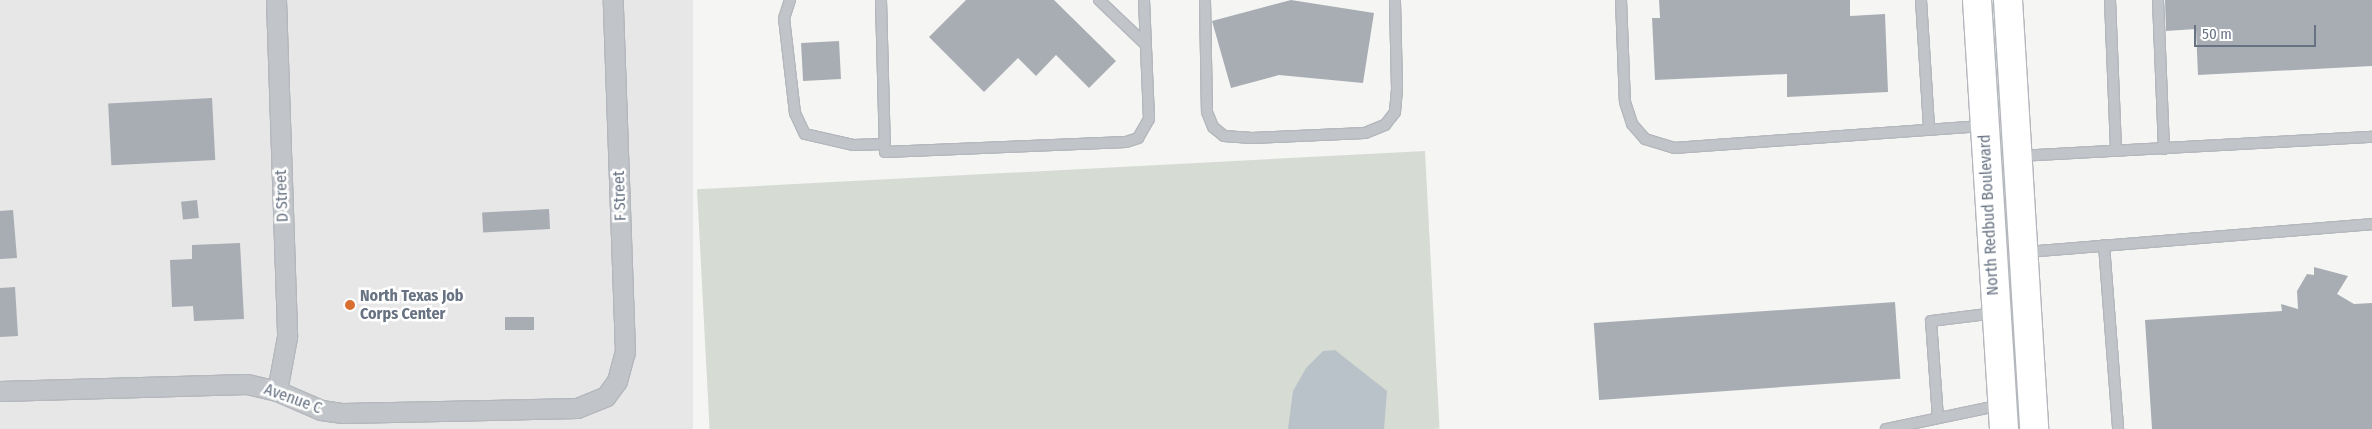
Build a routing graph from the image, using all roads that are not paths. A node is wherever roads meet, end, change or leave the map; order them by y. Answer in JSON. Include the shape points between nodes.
{"nodes":[{"id":1,"x":276,"y":0,"type":"edge"},
{"id":2,"x":613,"y":0,"type":"edge"},
{"id":3,"x":790,"y":0,"type":"edge"},
{"id":4,"x":881,"y":0,"type":"edge"},
{"id":5,"x":1099,"y":0,"type":"edge"},
{"id":6,"x":1144,"y":0,"type":"edge"},
{"id":7,"x":1205,"y":0,"type":"edge"},
{"id":8,"x":1395,"y":0,"type":"edge"},
{"id":9,"x":1621,"y":0,"type":"edge"},
{"id":10,"x":1921,"y":0,"type":"edge"},
{"id":11,"x":1977,"y":0,"type":"edge"},
{"id":12,"x":2008,"y":0,"type":"edge"},
{"id":13,"x":2110,"y":0,"type":"edge"},
{"id":14,"x":2158,"y":0,"type":"edge"},
{"id":15,"x":1146,"y":44,"type":"junction"},
{"id":16,"x":1929,"y":126,"type":"junction"},
{"id":17,"x":1984,"y":132,"type":"junction"},
{"id":18,"x":2372,"y":138,"type":"edge"},
{"id":19,"x":885,"y":144,"type":"junction"},
{"id":20,"x":2015,"y":147,"type":"junction"},
{"id":21,"x":2164,"y":149,"type":"junction"},
{"id":22,"x":2116,"y":151,"type":"junction"},
{"id":23,"x":2372,"y":224,"type":"edge"},
{"id":24,"x":2104,"y":245,"type":"junction"},
{"id":25,"x":2022,"y":252,"type":"junction"},
{"id":26,"x":1995,"y":313,"type":"junction"},
{"id":27,"x":276,"y":390,"type":"junction"},
{"id":28,"x":611,"y":390,"type":"joint"},
{"id":29,"x":0,"y":391,"type":"edge"},
{"id":30,"x":2003,"y":417,"type":"edge"},
{"id":31,"x":1938,"y":418,"type":"junction"},
{"id":32,"x":1886,"y":429,"type":"edge"},
{"id":33,"x":2034,"y":429,"type":"edge"},
{"id":34,"x":2118,"y":429,"type":"edge"}],
"edges":[{"from":1,"to":27,"type":"street","name":"D Street","via":[[287,337]]},
{"from":2,"to":28,"type":"street","name":"F Street","via":[[626,352]]},
{"from":3,"to":19,"type":"lane","via":[[784,18],[794,113],[805,134],[853,145]]},
{"from":4,"to":19,"type":"lane"},
{"from":5,"to":15,"type":"lane"},
{"from":6,"to":15,"type":"lane"},
{"from":7,"to":8,"type":"lane","via":[[1208,112],[1213,126],[1224,136],[1252,138],[1366,133],[1385,125],[1395,112],[1397,89]]},
{"from":9,"to":16,"type":"lane","via":[[1625,102],[1632,124],[1645,139],[1675,148],[1883,137]]},
{"from":10,"to":16,"type":"lane"},
{"from":11,"to":17,"type":"street","name":"North Redbud Boulevard"},
{"from":12,"to":20,"type":"street","name":"North Redbud Boulevard"},
{"from":13,"to":22,"type":"lane"},
{"from":14,"to":21,"type":"lane"},
{"from":15,"to":19,"type":"lane","via":[[1149,119],[1138,138],[1126,142],[885,152]]},
{"from":16,"to":17,"type":"lane"},
{"from":17,"to":20,"type":"street"},
{"from":17,"to":26,"type":"street","name":"North Redbud Boulevard"},
{"from":18,"to":21,"type":"lane"},
{"from":20,"to":22,"type":"lane"},
{"from":20,"to":25,"type":"street","name":"North Redbud Boulevard"},
{"from":21,"to":22,"type":"lane"},
{"from":23,"to":24,"type":"lane"},
{"from":24,"to":25,"type":"lane"},
{"from":24,"to":34,"type":"lane"},
{"from":25,"to":33,"type":"street","name":"North Redbud Boulevard"},
{"from":26,"to":30,"type":"street","name":"North Redbud Boulevard"},
{"from":26,"to":31,"type":"lane","via":[[1931,321]]},
{"from":27,"to":28,"type":"street","name":"Avenue C","via":[[321,410],[343,413],[576,408],[597,402]]},
{"from":27,"to":29,"type":"street","name":"Avenue C","via":[[227,384]]},
{"from":30,"to":31,"type":"lane"},
{"from":31,"to":32,"type":"lane"}]}
